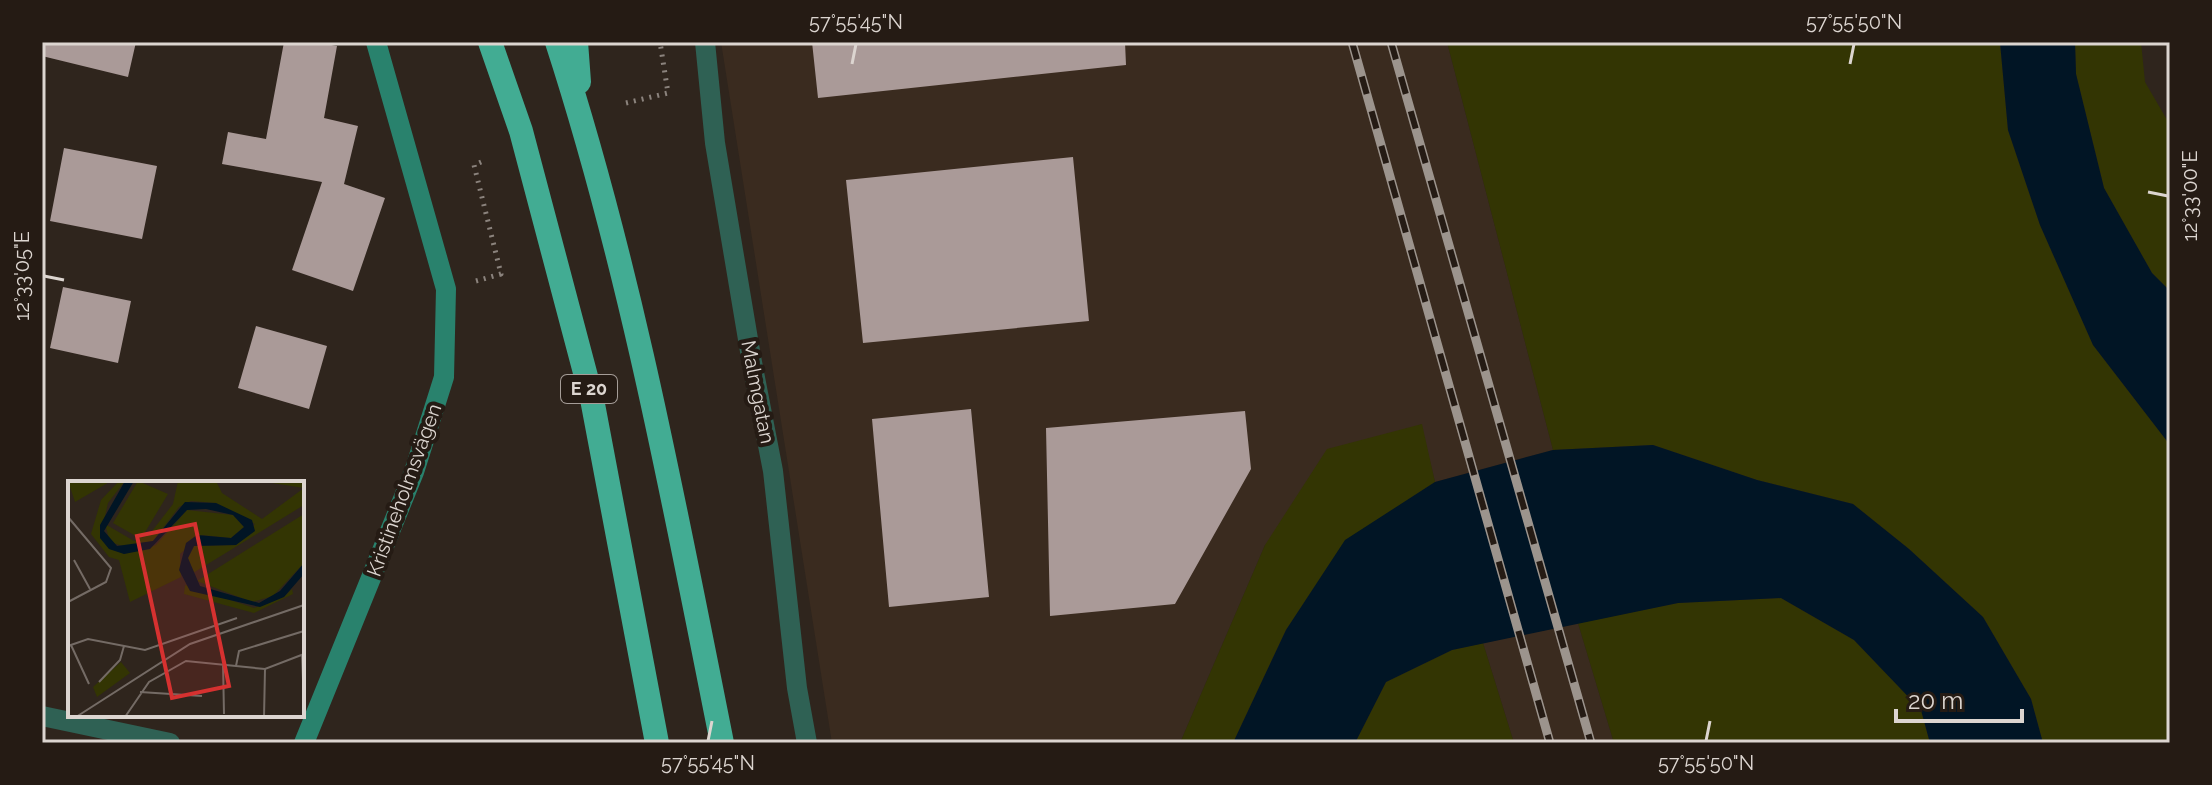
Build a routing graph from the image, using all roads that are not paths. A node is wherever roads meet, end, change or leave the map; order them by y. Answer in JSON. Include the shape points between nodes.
{"nodes":[{"id":1,"x":376,"y":42,"type":"edge"},
{"id":2,"x":490,"y":42,"type":"edge"},
{"id":3,"x":557,"y":42,"type":"edge"},
{"id":4,"x":576,"y":42,"type":"edge"},
{"id":5,"x":705,"y":42,"type":"edge"},
{"id":6,"x":581,"y":116,"type":"junction"},
{"id":7,"x":42,"y":716,"type":"edge"},
{"id":8,"x":170,"y":743,"type":"edge"},
{"id":9,"x":304,"y":743,"type":"edge"},
{"id":10,"x":657,"y":743,"type":"edge"},
{"id":11,"x":722,"y":743,"type":"edge"},
{"id":12,"x":807,"y":743,"type":"edge"}],
"edges":[{"from":1,"to":9,"type":"street","name":"Kristineholmsvägen","via":[[446,289],[444,377],[414,472]]},
{"from":2,"to":10,"type":"highway","number":"E 20","via":[[521,131],[592,399]]},
{"from":3,"to":6,"type":"highway","number":"E 20"},
{"from":4,"to":6,"type":"highway"},
{"from":5,"to":12,"type":"street","name":"Malmgatan","via":[[715,143],[773,471]]},
{"from":6,"to":11,"type":"highway","number":"E 20","via":[[652,393]]},
{"from":7,"to":8,"type":"street"}]}
